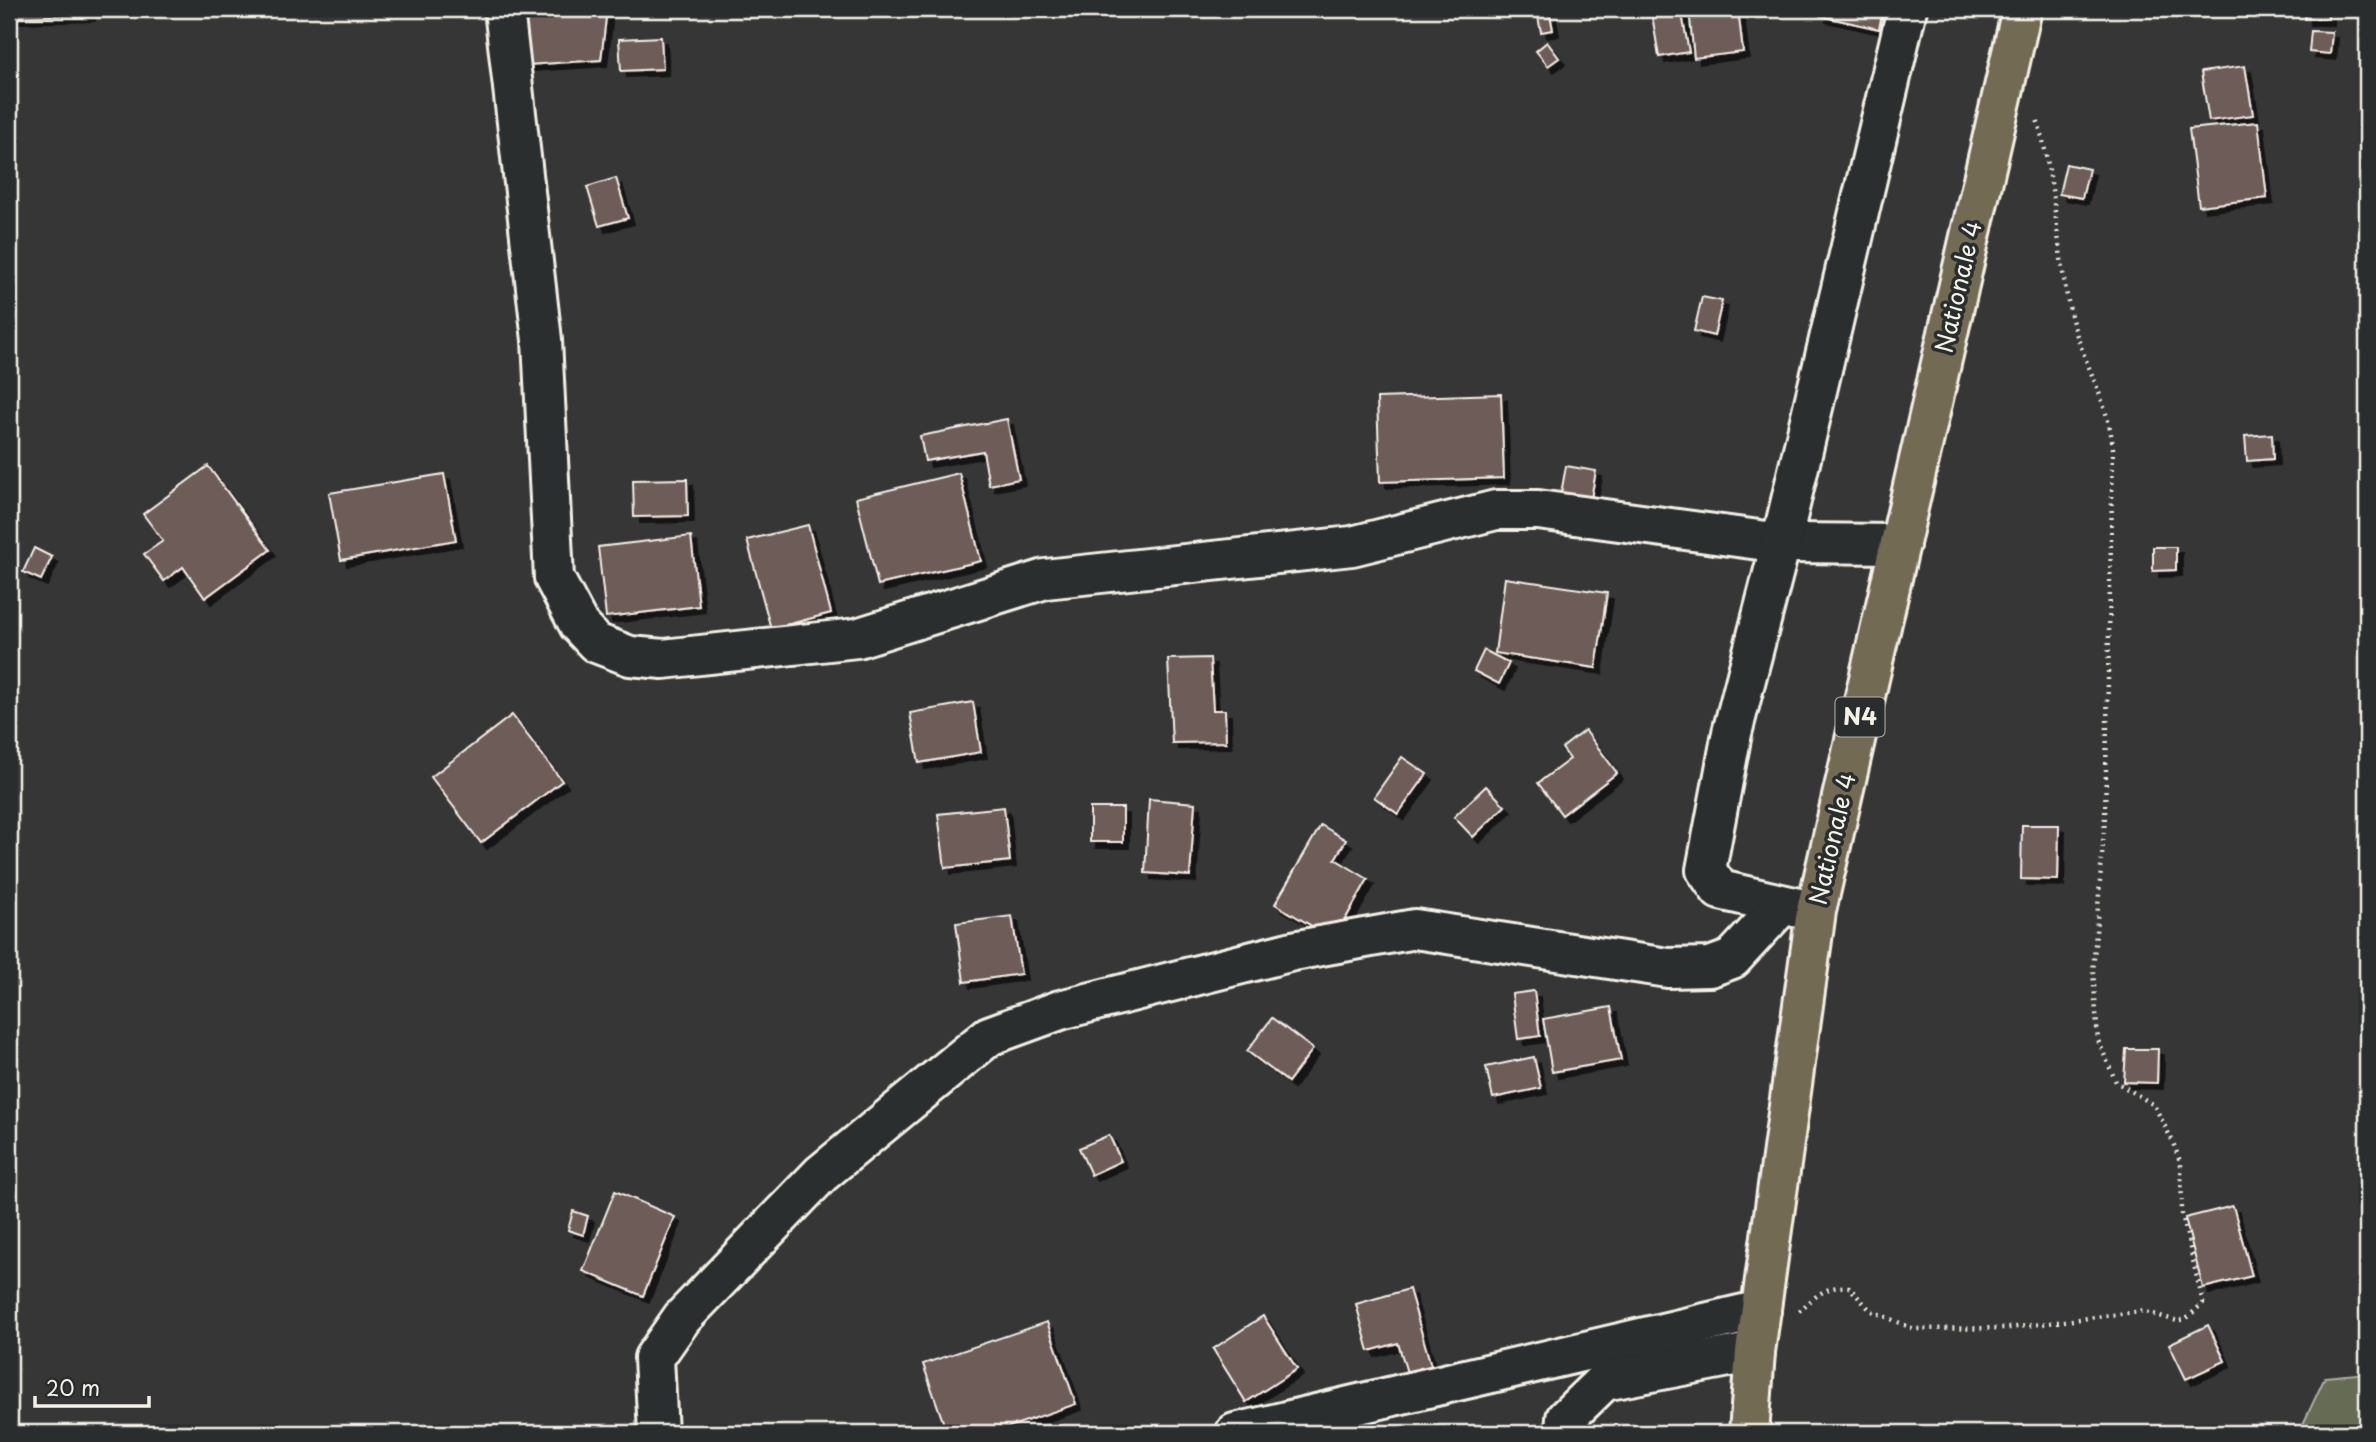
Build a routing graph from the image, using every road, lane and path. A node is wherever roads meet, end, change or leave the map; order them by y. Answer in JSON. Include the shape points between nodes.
{"nodes":[{"id":1,"x":503,"y":9,"type":"edge"},
{"id":2,"x":1907,"y":9,"type":"edge"},
{"id":3,"x":2022,"y":9,"type":"edge"},
{"id":4,"x":2037,"y":117,"type":"dead end"},
{"id":5,"x":1781,"y":543,"type":"junction"},
{"id":6,"x":1900,"y":544,"type":"junction"},
{"id":7,"x":1799,"y":908,"type":"junction"},
{"id":8,"x":1758,"y":1333,"type":"junction"},
{"id":9,"x":658,"y":1433,"type":"edge"},
{"id":10,"x":1235,"y":1433,"type":"edge"},
{"id":11,"x":1565,"y":1433,"type":"edge"},
{"id":12,"x":1749,"y":1433,"type":"edge"}],
"edges":[{"from":1,"to":5,"type":"street","via":[[542,340],[554,579],[579,625],[596,643],[630,656],[663,659],[857,638],[1045,579],[1352,546],[1496,510],[1538,510]]},
{"from":2,"to":5,"type":"street"},
{"from":3,"to":6,"type":"highway","name":"Nationale 4","number":"N4"},
{"from":4,"to":8,"type":"path","via":[[2048,154],[2069,309],[2111,427],[2113,449],[2105,817],[2093,971],[2098,1040],[2116,1082],[2154,1105],[2172,1140],[2181,1164],[2182,1214],[2203,1303],[2177,1321],[2143,1311],[2010,1328],[1914,1329],[1870,1310],[1849,1287],[1836,1286]]},
{"from":5,"to":6,"type":"street"},
{"from":5,"to":7,"type":"street","via":[[1732,733],[1706,870],[1720,890]]},
{"from":6,"to":7,"type":"highway","name":"Nationale 4","number":"N4"},
{"from":7,"to":8,"type":"highway","name":"Nationale 4","number":"N4"},
{"from":7,"to":9,"type":"street","via":[[1732,959],[1710,967],[1668,968],[1415,929],[1293,951],[1060,1010],[989,1036],[821,1174],[682,1318],[654,1358]]},
{"from":8,"to":10,"type":"street"},
{"from":8,"to":11,"type":"street","via":[[1604,1381],[1566,1418]]},
{"from":8,"to":12,"type":"highway","name":"Nationale 4","number":"N4"}]}
